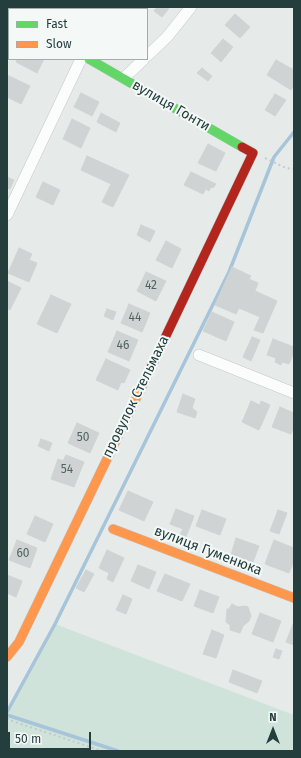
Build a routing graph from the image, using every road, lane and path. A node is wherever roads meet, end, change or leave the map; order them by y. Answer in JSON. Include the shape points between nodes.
{"nodes":[{"id":1,"x":190,"y":7,"type":"edge"},
{"id":2,"x":148,"y":55,"type":"edge"},
{"id":3,"x":81,"y":60,"type":"edge"},
{"id":4,"x":91,"y":60,"type":"edge"},
{"id":5,"x":143,"y":60,"type":"edge"},
{"id":6,"x":124,"y":78,"type":"junction"},
{"id":7,"x":253,"y":153,"type":"joint"},
{"id":8,"x":265,"y":158,"type":"dead end"},
{"id":9,"x":294,"y":169,"type":"edge"},
{"id":10,"x":7,"y":215,"type":"edge"},
{"id":11,"x":199,"y":355,"type":"dead end"},
{"id":12,"x":294,"y":392,"type":"edge"},
{"id":13,"x":113,"y":529,"type":"dead end"},
{"id":14,"x":294,"y":598,"type":"edge"},
{"id":15,"x":7,"y":657,"type":"edge"},
{"id":16,"x":8,"y":719,"type":"edge"},
{"id":17,"x":102,"y":751,"type":"edge"}],
"edges":[{"from":1,"to":2,"type":"street","via":[[167,38]]},
{"from":3,"to":10,"type":"street"},
{"from":4,"to":6,"type":"street","name":"вулиця Гонти"},
{"from":5,"to":6,"type":"street"},
{"from":6,"to":7,"type":"street","name":"вулиця Гонти"},
{"from":7,"to":15,"type":"street","name":"провулок Стельмаха","via":[[19,642]]},
{"from":8,"to":9,"type":"path"},
{"from":11,"to":12,"type":"street"},
{"from":13,"to":14,"type":"street","name":"вулиця Гуменюка"},
{"from":16,"to":17,"type":"path"}]}
